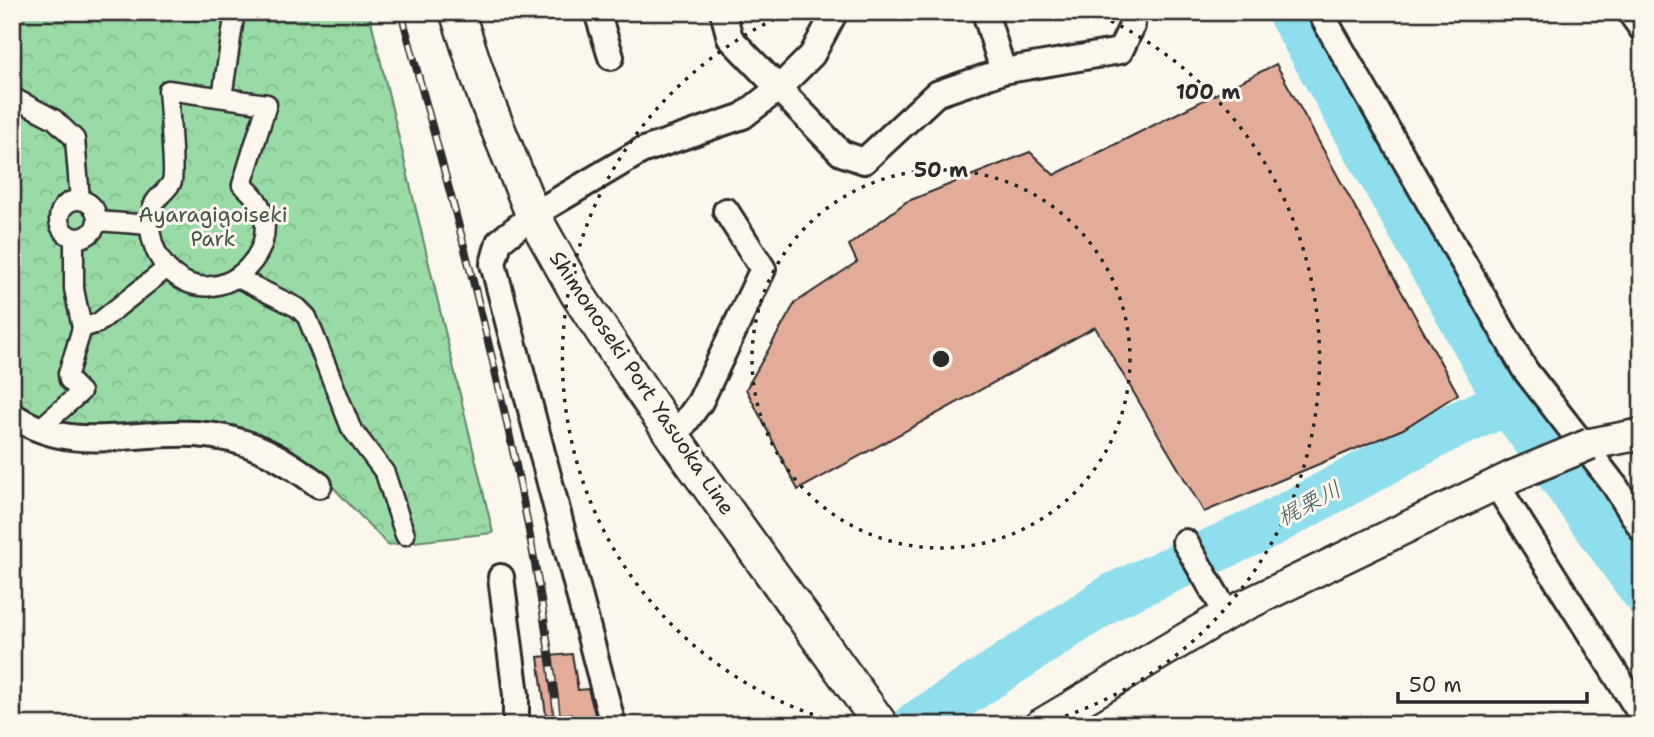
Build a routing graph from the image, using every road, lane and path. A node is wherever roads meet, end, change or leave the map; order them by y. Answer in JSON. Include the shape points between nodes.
{"nodes":[{"id":1,"x":235,"y":12,"type":"edge"},
{"id":2,"x":457,"y":12,"type":"edge"},
{"id":3,"x":597,"y":12,"type":"edge"},
{"id":4,"x":723,"y":12,"type":"edge"},
{"id":5,"x":835,"y":12,"type":"edge"},
{"id":6,"x":985,"y":12,"type":"edge"},
{"id":7,"x":1130,"y":12,"type":"edge"},
{"id":8,"x":1320,"y":12,"type":"edge"},
{"id":9,"x":1630,"y":12,"type":"edge"},
{"id":10,"x":1642,"y":29,"type":"edge"},
{"id":11,"x":611,"y":57,"type":"dead end"},
{"id":12,"x":1003,"y":71,"type":"junction"},
{"id":13,"x":780,"y":88,"type":"junction"},
{"id":14,"x":12,"y":97,"type":"edge"},
{"id":15,"x":222,"y":97,"type":"junction"},
{"id":16,"x":80,"y":200,"type":"junction"},
{"id":17,"x":726,"y":211,"type":"dead end"},
{"id":18,"x":533,"y":215,"type":"junction"},
{"id":19,"x":97,"y":220,"type":"junction"},
{"id":20,"x":151,"y":225,"type":"junction"},
{"id":21,"x":74,"y":238,"type":"junction"},
{"id":22,"x":167,"y":268,"type":"junction"},
{"id":23,"x":239,"y":278,"type":"junction"},
{"id":24,"x":82,"y":328,"type":"junction"},
{"id":25,"x":12,"y":415,"type":"edge"},
{"id":26,"x":38,"y":430,"type":"junction"},
{"id":27,"x":1642,"y":434,"type":"edge"},
{"id":28,"x":674,"y":438,"type":"junction"},
{"id":29,"x":1505,"y":480,"type":"junction"},
{"id":30,"x":319,"y":485,"type":"dead end"},
{"id":31,"x":1642,"y":529,"type":"edge"},
{"id":32,"x":405,"y":535,"type":"dead end"},
{"id":33,"x":1185,"y":542,"type":"dead end"},
{"id":34,"x":501,"y":577,"type":"dead end"},
{"id":35,"x":1227,"y":614,"type":"junction"},
{"id":36,"x":1642,"y":716,"type":"edge"},
{"id":37,"x":877,"y":719,"type":"edge"},
{"id":38,"x":516,"y":725,"type":"edge"},
{"id":39,"x":613,"y":725,"type":"edge"},
{"id":40,"x":1040,"y":725,"type":"edge"}],
"edges":[{"from":1,"to":15,"type":"street"},
{"from":2,"to":18,"type":"main road","name":"Shimonoseki Port Yasuoka Line","via":[[485,97]]},
{"from":3,"to":11,"type":"street"},
{"from":4,"to":13,"type":"street","via":[[730,37]]},
{"from":5,"to":13,"type":"street","via":[[812,55]]},
{"from":6,"to":12,"type":"street"},
{"from":7,"to":12,"type":"street","via":[[1132,26],[1120,51]]},
{"from":8,"to":31,"type":"street","via":[[1525,370],[1615,486]]},
{"from":9,"to":10,"type":"street"},
{"from":12,"to":13,"type":"street","via":[[936,94],[864,161],[841,153]]},
{"from":13,"to":18,"type":"street","via":[[743,116],[641,150]]},
{"from":14,"to":16,"type":"street","via":[[45,114],[75,139]]},
{"from":15,"to":20,"type":"street","via":[[168,90],[172,181],[152,208]]},
{"from":15,"to":23,"type":"street","via":[[267,104],[242,185],[259,200],[263,242]]},
{"from":16,"to":19,"type":"street","via":[[92,207]]},
{"from":16,"to":21,"type":"street","via":[[64,205],[58,220]]},
{"from":17,"to":28,"type":"street","via":[[763,269],[700,402]]},
{"from":18,"to":28,"type":"main road","name":"Shimonoseki Port Yasuoka Line","via":[[578,295]]},
{"from":18,"to":39,"type":"street","via":[[499,243],[494,264]]},
{"from":19,"to":20,"type":"street"},
{"from":19,"to":21,"type":"street","via":[[89,234]]},
{"from":20,"to":22,"type":"street","via":[[153,246]]},
{"from":21,"to":24,"type":"street","via":[[74,289]]},
{"from":22,"to":23,"type":"street","via":[[193,284],[206,286]]},
{"from":22,"to":24,"type":"street","via":[[98,323]]},
{"from":23,"to":32,"type":"street","via":[[307,317],[351,428],[385,473]]},
{"from":24,"to":26,"type":"street","via":[[68,373],[81,391]]},
{"from":25,"to":26,"type":"street"},
{"from":26,"to":30,"type":"street","via":[[90,440],[195,434],[226,438],[282,457]]},
{"from":27,"to":29,"type":"street","bridge":true,"via":[[1590,444]]},
{"from":28,"to":37,"type":"main road","name":"Shimonoseki Port Yasuoka Line"},
{"from":29,"to":35,"type":"street"},
{"from":29,"to":36,"type":"street"},
{"from":33,"to":35,"type":"street"},
{"from":34,"to":38,"type":"street"},
{"from":35,"to":40,"type":"street"}]}
